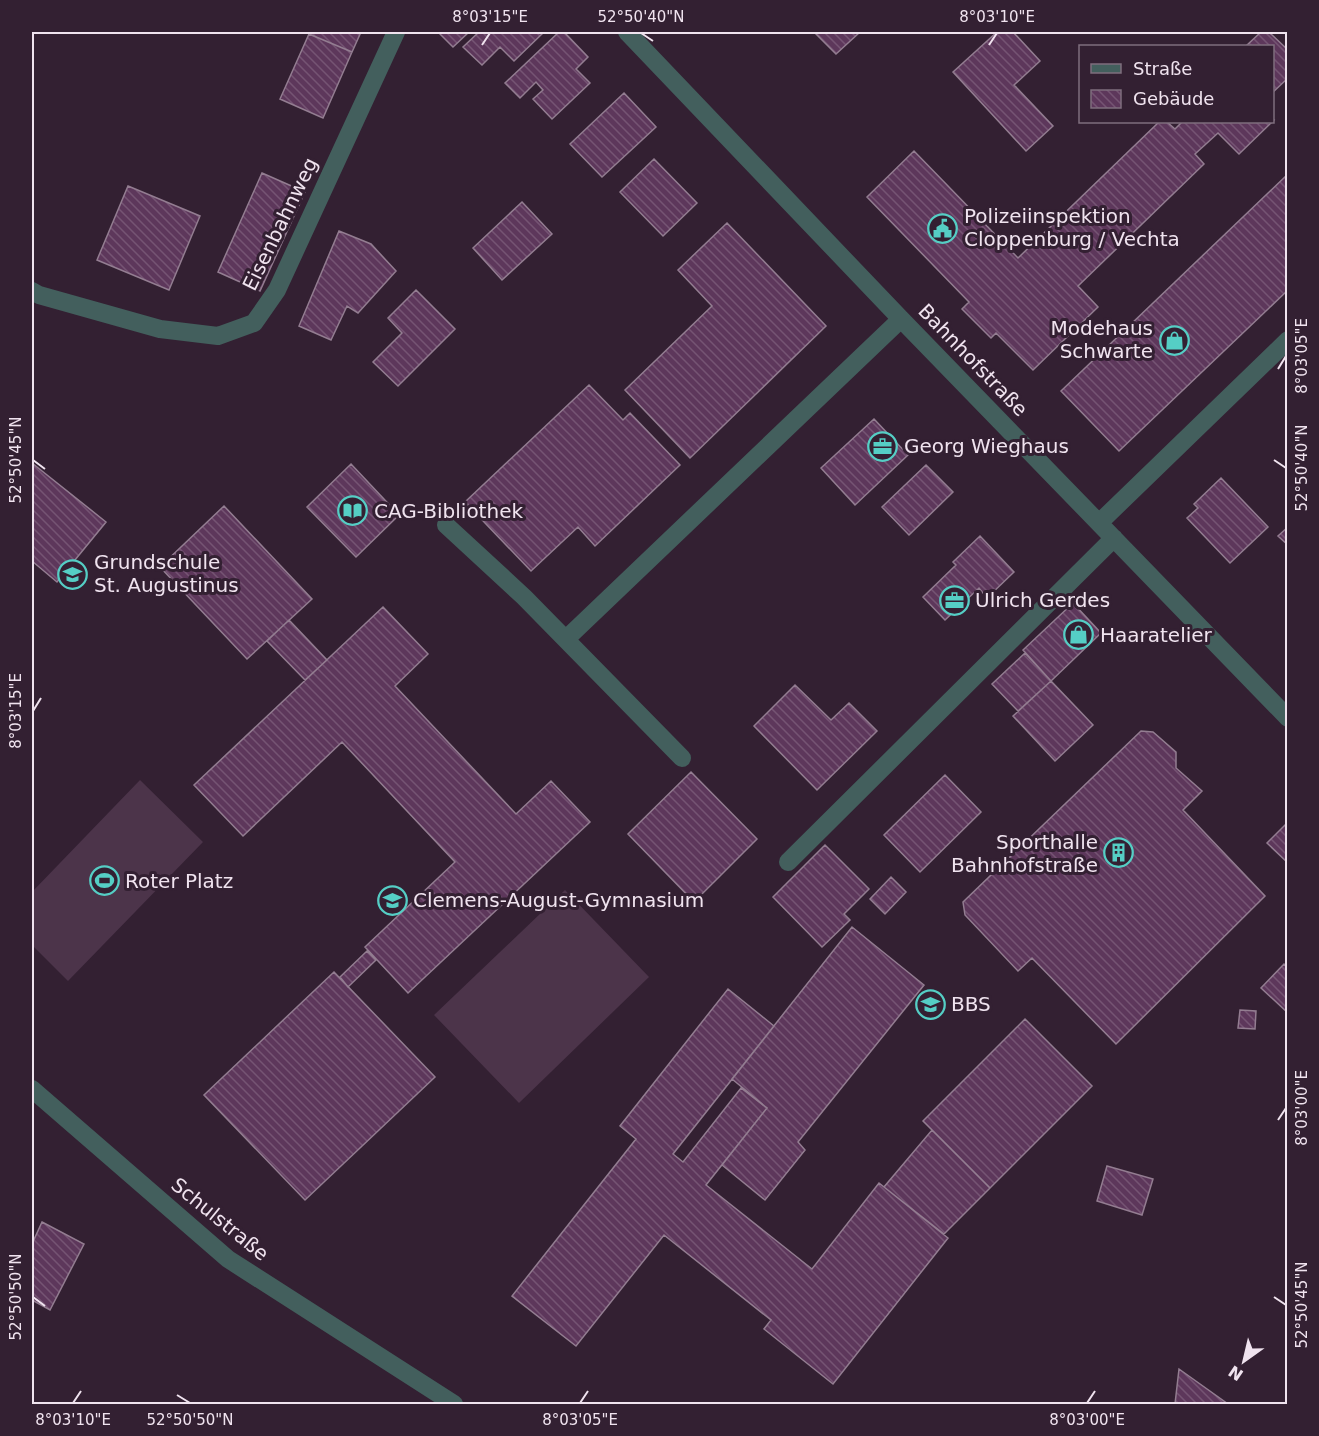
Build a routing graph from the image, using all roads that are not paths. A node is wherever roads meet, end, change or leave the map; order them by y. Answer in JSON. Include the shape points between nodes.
{"nodes":[{"id":1,"x":396,"y":32,"type":"edge"},
{"id":2,"x":627,"y":32,"type":"edge"},
{"id":3,"x":32,"y":291,"type":"edge"},
{"id":4,"x":901,"y":319,"type":"junction"},
{"id":5,"x":1287,"y":339,"type":"edge"},
{"id":6,"x":1100,"y":523,"type":"junction"},
{"id":7,"x":446,"y":525,"type":"dead end"},
{"id":8,"x":1114,"y":538,"type":"junction"},
{"id":9,"x":566,"y":639,"type":"junction"},
{"id":10,"x":1287,"y":718,"type":"edge"},
{"id":11,"x":682,"y":758,"type":"dead end"},
{"id":12,"x":788,"y":862,"type":"dead end"},
{"id":13,"x":32,"y":1089,"type":"edge"},
{"id":14,"x":454,"y":1404,"type":"edge"}],
"edges":[{"from":1,"to":3,"type":"street","name":"Eisenbahnweg","via":[[277,290],[254,323],[218,336],[160,329]]},
{"from":2,"to":4,"type":"street","name":"Bahnhofstraße"},
{"from":4,"to":6,"type":"street","name":"Bahnhofstraße"},
{"from":4,"to":9,"type":"street"},
{"from":5,"to":6,"type":"street"},
{"from":6,"to":8,"type":"street","name":"Bahnhofstraße"},
{"from":7,"to":9,"type":"street"},
{"from":8,"to":10,"type":"street","name":"Bahnhofstraße"},
{"from":8,"to":12,"type":"street"},
{"from":9,"to":11,"type":"street"},
{"from":13,"to":14,"type":"street","name":"Schulstraße","via":[[228,1260]]}]}
